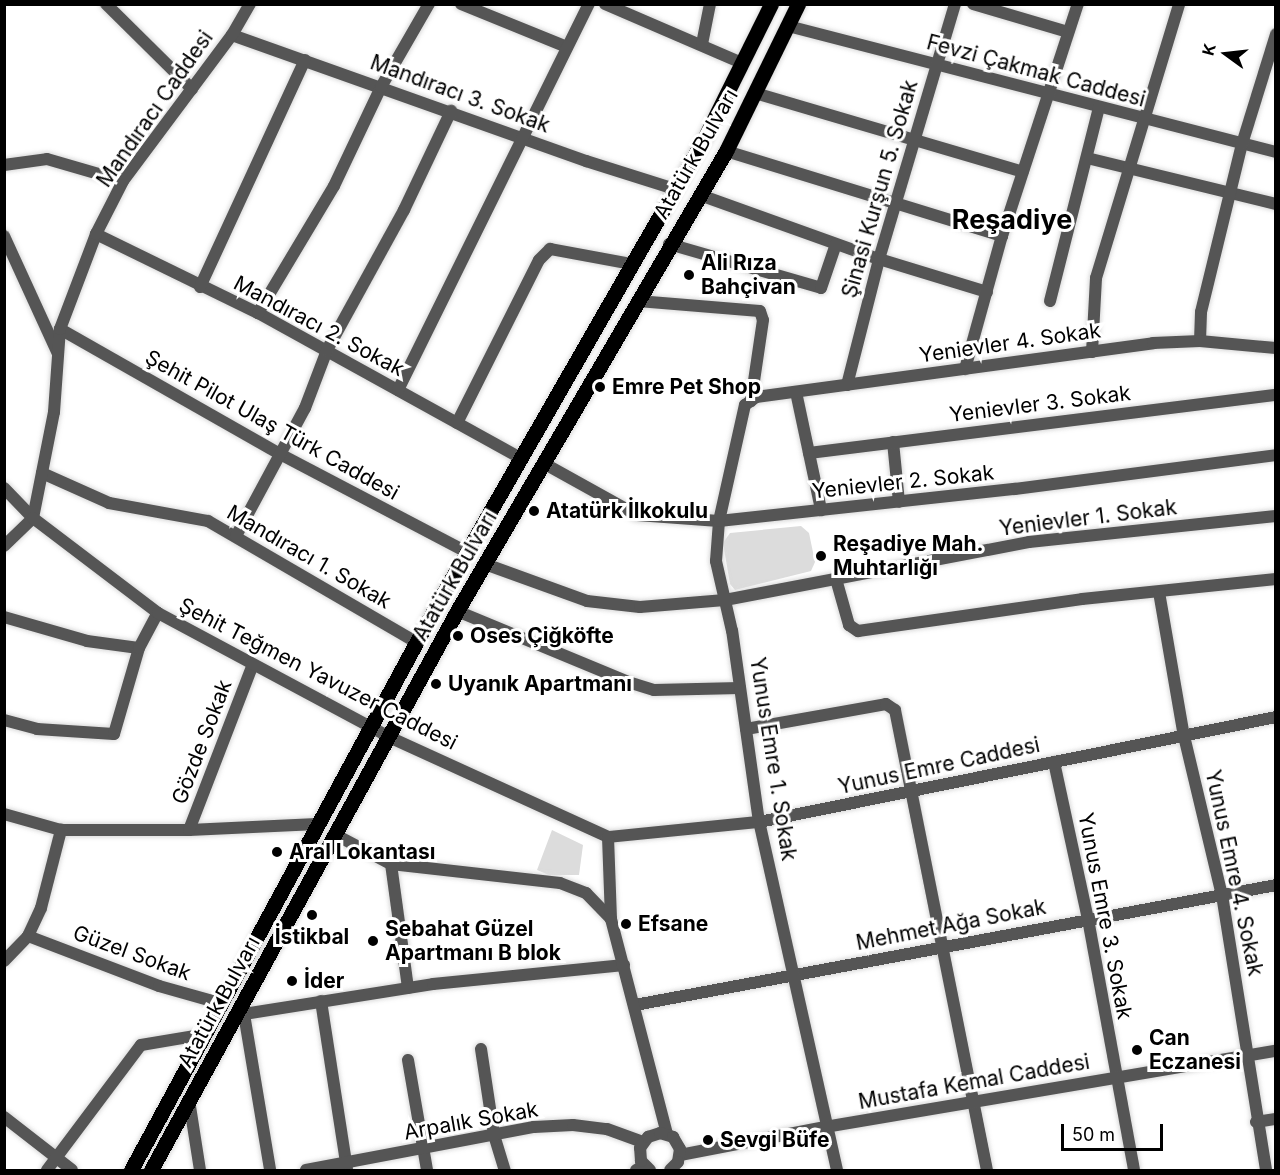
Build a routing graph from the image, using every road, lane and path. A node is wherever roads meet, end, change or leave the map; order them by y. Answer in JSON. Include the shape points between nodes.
{"nodes":[{"id":1,"x":106,"y":4,"type":"edge"},
{"id":2,"x":250,"y":4,"type":"edge"},
{"id":3,"x":429,"y":4,"type":"edge"},
{"id":4,"x":461,"y":4,"type":"edge"},
{"id":5,"x":589,"y":4,"type":"edge"},
{"id":6,"x":710,"y":4,"type":"edge"},
{"id":7,"x":771,"y":4,"type":"edge"},
{"id":8,"x":798,"y":4,"type":"edge"},
{"id":9,"x":955,"y":4,"type":"edge"},
{"id":10,"x":973,"y":4,"type":"edge"},
{"id":11,"x":1078,"y":4,"type":"edge"},
{"id":12,"x":1179,"y":4,"type":"edge"},
{"id":13,"x":612,"y":6,"type":"edge"},
{"id":14,"x":788,"y":27,"type":"junction"},
{"id":15,"x":1068,"y":32,"type":"junction"},
{"id":16,"x":1275,"y":34,"type":"edge"},
{"id":17,"x":232,"y":35,"type":"junction"},
{"id":18,"x":702,"y":44,"type":"junction"},
{"id":19,"x":567,"y":47,"type":"junction"},
{"id":20,"x":305,"y":60,"type":"junction"},
{"id":21,"x":742,"y":63,"type":"junction"},
{"id":22,"x":935,"y":64,"type":"junction"},
{"id":23,"x":381,"y":87,"type":"junction"},
{"id":24,"x":192,"y":89,"type":"junction"},
{"id":25,"x":755,"y":93,"type":"junction"},
{"id":26,"x":1049,"y":94,"type":"junction"},
{"id":27,"x":1100,"y":107,"type":"junction"},
{"id":28,"x":451,"y":111,"type":"junction"},
{"id":29,"x":1146,"y":119,"type":"junction"},
{"id":30,"x":522,"y":137,"type":"junction"},
{"id":31,"x":913,"y":141,"type":"junction"},
{"id":32,"x":1242,"y":144,"type":"junction"},
{"id":33,"x":726,"y":151,"type":"junction"},
{"id":34,"x":1275,"y":152,"type":"edge"},
{"id":35,"x":1087,"y":158,"type":"junction"},
{"id":36,"x":4,"y":165,"type":"edge"},
{"id":37,"x":1130,"y":168,"type":"junction"},
{"id":38,"x":1023,"y":172,"type":"junction"},
{"id":39,"x":123,"y":181,"type":"junction"},
{"id":40,"x":675,"y":189,"type":"junction"},
{"id":41,"x":1230,"y":193,"type":"junction"},
{"id":42,"x":700,"y":195,"type":"junction"},
{"id":43,"x":896,"y":204,"type":"junction"},
{"id":44,"x":1275,"y":204,"type":"edge"},
{"id":45,"x":96,"y":234,"type":"junction"},
{"id":46,"x":4,"y":236,"type":"edge"},
{"id":47,"x":1002,"y":236,"type":"junction"},
{"id":48,"x":669,"y":244,"type":"junction"},
{"id":49,"x":836,"y":244,"type":"junction"},
{"id":50,"x":879,"y":260,"type":"junction"},
{"id":51,"x":633,"y":264,"type":"junction"},
{"id":52,"x":200,"y":287,"type":"junction"},
{"id":53,"x":987,"y":292,"type":"junction"},
{"id":54,"x":638,"y":301,"type":"junction"},
{"id":55,"x":1050,"y":301,"type":"dead end"},
{"id":56,"x":258,"y":313,"type":"junction"},
{"id":57,"x":60,"y":329,"type":"junction"},
{"id":58,"x":1200,"y":341,"type":"junction"},
{"id":59,"x":1275,"y":348,"type":"edge"},
{"id":60,"x":327,"y":350,"type":"junction"},
{"id":61,"x":1092,"y":352,"type":"junction"},
{"id":62,"x":57,"y":354,"type":"junction"},
{"id":63,"x":965,"y":369,"type":"junction"},
{"id":64,"x":847,"y":385,"type":"junction"},
{"id":65,"x":398,"y":390,"type":"junction"},
{"id":66,"x":796,"y":392,"type":"junction"},
{"id":67,"x":1275,"y":395,"type":"edge"},
{"id":68,"x":751,"y":401,"type":"junction"},
{"id":69,"x":457,"y":423,"type":"junction"},
{"id":70,"x":893,"y":442,"type":"junction"},
{"id":71,"x":809,"y":453,"type":"junction"},
{"id":72,"x":280,"y":454,"type":"junction"},
{"id":73,"x":1275,"y":455,"type":"edge"},
{"id":74,"x":521,"y":458,"type":"junction"},
{"id":75,"x":545,"y":464,"type":"junction"},
{"id":76,"x":42,"y":473,"type":"junction"},
{"id":77,"x":4,"y":488,"type":"edge"},
{"id":78,"x":899,"y":502,"type":"junction"},
{"id":79,"x":821,"y":510,"type":"junction"},
{"id":80,"x":1275,"y":516,"type":"edge"},
{"id":81,"x":33,"y":518,"type":"junction"},
{"id":82,"x":718,"y":521,"type":"junction"},
{"id":83,"x":236,"y":536,"type":"junction"},
{"id":84,"x":4,"y":546,"type":"edge"},
{"id":85,"x":467,"y":552,"type":"junction"},
{"id":86,"x":485,"y":564,"type":"junction"},
{"id":87,"x":836,"y":579,"type":"junction"},
{"id":88,"x":1275,"y":579,"type":"edge"},
{"id":89,"x":1159,"y":592,"type":"junction"},
{"id":90,"x":725,"y":600,"type":"junction"},
{"id":91,"x":457,"y":611,"type":"junction"},
{"id":92,"x":159,"y":613,"type":"junction"},
{"id":93,"x":4,"y":617,"type":"edge"},
{"id":94,"x":416,"y":642,"type":"junction"},
{"id":95,"x":139,"y":648,"type":"junction"},
{"id":96,"x":252,"y":667,"type":"junction"},
{"id":97,"x":740,"y":688,"type":"junction"},
{"id":98,"x":1275,"y":717,"type":"edge"},
{"id":99,"x":4,"y":720,"type":"edge"},
{"id":100,"x":370,"y":726,"type":"junction"},
{"id":101,"x":746,"y":729,"type":"junction"},
{"id":102,"x":1184,"y":736,"type":"junction"},
{"id":103,"x":389,"y":737,"type":"junction"},
{"id":104,"x":1054,"y":762,"type":"junction"},
{"id":105,"x":909,"y":792,"type":"junction"},
{"id":106,"x":4,"y":814,"type":"edge"},
{"id":107,"x":759,"y":822,"type":"junction"},
{"id":108,"x":317,"y":824,"type":"junction"},
{"id":109,"x":62,"y":830,"type":"junction"},
{"id":110,"x":189,"y":830,"type":"junction"},
{"id":111,"x":334,"y":834,"type":"junction"},
{"id":112,"x":608,"y":837,"type":"junction"},
{"id":113,"x":391,"y":864,"type":"junction"},
{"id":114,"x":1275,"y":885,"type":"edge"},
{"id":115,"x":1222,"y":895,"type":"junction"},
{"id":116,"x":611,"y":919,"type":"junction"},
{"id":117,"x":1088,"y":919,"type":"junction"},
{"id":118,"x":28,"y":936,"type":"junction"},
{"id":119,"x":942,"y":946,"type":"junction"},
{"id":120,"x":4,"y":961,"type":"edge"},
{"id":121,"x":624,"y":965,"type":"junction"},
{"id":122,"x":795,"y":974,"type":"junction"},
{"id":123,"x":408,"y":988,"type":"junction"},
{"id":124,"x":321,"y":1001,"type":"junction"},
{"id":125,"x":223,"y":1004,"type":"junction"},
{"id":126,"x":635,"y":1005,"type":"junction"},
{"id":127,"x":243,"y":1010,"type":"junction"},
{"id":128,"x":207,"y":1034,"type":"junction"},
{"id":129,"x":481,"y":1049,"type":"dead end"},
{"id":130,"x":1275,"y":1051,"type":"edge"},
{"id":131,"x":1250,"y":1054,"type":"junction"},
{"id":132,"x":408,"y":1060,"type":"dead end"},
{"id":133,"x":1116,"y":1077,"type":"junction"},
{"id":134,"x":189,"y":1100,"type":"junction"},
{"id":135,"x":974,"y":1102,"type":"junction"},
{"id":136,"x":4,"y":1117,"type":"edge"},
{"id":137,"x":1275,"y":1119,"type":"edge"},
{"id":138,"x":1256,"y":1122,"type":"junction"},
{"id":139,"x":825,"y":1127,"type":"junction"},
{"id":140,"x":667,"y":1134,"type":"junction"},
{"id":141,"x":494,"y":1135,"type":"junction"},
{"id":142,"x":643,"y":1142,"type":"junction"},
{"id":143,"x":423,"y":1149,"type":"junction"},
{"id":144,"x":680,"y":1155,"type":"junction"},
{"id":145,"x":57,"y":1160,"type":"junction"},
{"id":146,"x":346,"y":1167,"type":"edge"},
{"id":147,"x":643,"y":1169,"type":"edge"},
{"id":148,"x":673,"y":1169,"type":"edge"},
{"id":149,"x":47,"y":1170,"type":"edge"},
{"id":150,"x":72,"y":1170,"type":"edge"},
{"id":151,"x":131,"y":1170,"type":"edge"},
{"id":152,"x":151,"y":1170,"type":"edge"},
{"id":153,"x":200,"y":1170,"type":"edge"},
{"id":154,"x":270,"y":1170,"type":"edge"},
{"id":155,"x":306,"y":1170,"type":"edge"},
{"id":156,"x":427,"y":1170,"type":"edge"},
{"id":157,"x":505,"y":1170,"type":"edge"},
{"id":158,"x":837,"y":1170,"type":"edge"},
{"id":159,"x":987,"y":1170,"type":"edge"},
{"id":160,"x":1134,"y":1170,"type":"edge"},
{"id":161,"x":1266,"y":1170,"type":"edge"}],
"edges":[{"from":1,"to":24,"type":"street"},
{"from":2,"to":17,"type":"street","name":"Mandıracı Caddesi"},
{"from":3,"to":23,"type":"street"},
{"from":4,"to":19,"type":"street"},
{"from":5,"to":19,"type":"street"},
{"from":6,"to":18,"type":"street"},
{"from":7,"to":21,"type":"main road","name":"Atatürk Bulvarı"},
{"from":8,"to":14,"type":"main road","name":"Atatürk Bulvarı"},
{"from":9,"to":22,"type":"street","name":"Şinasi Kurşun 5. Sokak"},
{"from":10,"to":15,"type":"street"},
{"from":11,"to":15,"type":"street"},
{"from":12,"to":29,"type":"street"},
{"from":13,"to":18,"type":"street"},
{"from":14,"to":22,"type":"street","name":"Fevzi Çakmak Caddesi"},
{"from":14,"to":25,"type":"main road","name":"Atatürk Bulvarı"},
{"from":15,"to":26,"type":"street"},
{"from":16,"to":32,"type":"street"},
{"from":17,"to":20,"type":"street","name":"Mandıracı 3. Sokak"},
{"from":17,"to":24,"type":"street","name":"Mandıracı Caddesi"},
{"from":18,"to":21,"type":"street"},
{"from":19,"to":30,"type":"street"},
{"from":20,"to":23,"type":"street","name":"Mandıracı 3. Sokak"},
{"from":20,"to":52,"type":"street"},
{"from":21,"to":40,"type":"main road","name":"Atatürk Bulvarı"},
{"from":22,"to":26,"type":"street","name":"Fevzi Çakmak Caddesi"},
{"from":22,"to":31,"type":"street","name":"Şinasi Kurşun 5. Sokak"},
{"from":23,"to":28,"type":"street","name":"Mandıracı 3. Sokak"},
{"from":23,"to":56,"type":"street","via":[[334,186]]},
{"from":24,"to":39,"type":"street","name":"Mandıracı Caddesi"},
{"from":25,"to":31,"type":"street"},
{"from":25,"to":33,"type":"main road","name":"Atatürk Bulvarı"},
{"from":26,"to":27,"type":"street","name":"Fevzi Çakmak Caddesi"},
{"from":26,"to":38,"type":"street"},
{"from":27,"to":29,"type":"street","name":"Fevzi Çakmak Caddesi"},
{"from":27,"to":35,"type":"street"},
{"from":28,"to":30,"type":"street","name":"Mandıracı 3. Sokak"},
{"from":28,"to":60,"type":"street","via":[[404,210]]},
{"from":29,"to":32,"type":"street","name":"Fevzi Çakmak Caddesi"},
{"from":29,"to":37,"type":"street"},
{"from":30,"to":40,"type":"street","name":"Mandıracı 3. Sokak"},
{"from":30,"to":65,"type":"street"},
{"from":31,"to":38,"type":"street"},
{"from":31,"to":43,"type":"street","name":"Şinasi Kurşun 5. Sokak"},
{"from":32,"to":34,"type":"street","name":"Fevzi Çakmak Caddesi"},
{"from":32,"to":41,"type":"street"},
{"from":33,"to":42,"type":"main road","name":"Atatürk Bulvarı"},
{"from":33,"to":43,"type":"street"},
{"from":35,"to":37,"type":"street"},
{"from":35,"to":55,"type":"street"},
{"from":36,"to":39,"type":"street","via":[[46,159]]},
{"from":37,"to":41,"type":"street"},
{"from":37,"to":61,"type":"street","via":[[1096,278]]},
{"from":38,"to":47,"type":"street"},
{"from":39,"to":45,"type":"street","name":"Mandıracı Caddesi"},
{"from":40,"to":51,"type":"main road","name":"Atatürk Bulvarı"},
{"from":41,"to":44,"type":"street"},
{"from":41,"to":58,"type":"street","via":[[1201,312]]},
{"from":42,"to":48,"type":"main road","name":"Atatürk Bulvarı"},
{"from":42,"to":49,"type":"street"},
{"from":43,"to":47,"type":"street"},
{"from":43,"to":50,"type":"street","name":"Şinasi Kurşun 5. Sokak"},
{"from":45,"to":52,"type":"street","name":"Mandıracı 2. Sokak"},
{"from":45,"to":57,"type":"street","name":"Mandıracı Caddesi"},
{"from":46,"to":62,"type":"street"},
{"from":47,"to":53,"type":"street"},
{"from":48,"to":49,"type":"street","via":[[821,288]]},
{"from":48,"to":54,"type":"main road","name":"Atatürk Bulvarı"},
{"from":49,"to":50,"type":"street"},
{"from":50,"to":53,"type":"street"},
{"from":50,"to":64,"type":"street","name":"Şinasi Kurşun 5. Sokak"},
{"from":51,"to":69,"type":"street","via":[[550,249],[539,260]]},
{"from":51,"to":74,"type":"main road","name":"Atatürk Bulvarı"},
{"from":52,"to":56,"type":"street","name":"Mandıracı 2. Sokak"},
{"from":53,"to":63,"type":"street"},
{"from":54,"to":68,"type":"street","name":"Yunus Emre 1. Sokak","via":[[760,311],[763,320]]},
{"from":54,"to":75,"type":"main road","name":"Atatürk Bulvarı"},
{"from":56,"to":60,"type":"street","name":"Mandıracı 2. Sokak"},
{"from":57,"to":62,"type":"street","name":"Mandıracı Caddesi"},
{"from":57,"to":72,"type":"street","name":"Şehit Pilot Ulaş Türk Caddesi"},
{"from":58,"to":59,"type":"street","name":"Yenievler 4. Sokak"},
{"from":58,"to":61,"type":"street","name":"Yenievler 4. Sokak"},
{"from":60,"to":65,"type":"street","name":"Mandıracı 2. Sokak"},
{"from":60,"to":72,"type":"street","via":[[305,408]]},
{"from":61,"to":63,"type":"street","name":"Yenievler 4. Sokak"},
{"from":62,"to":76,"type":"street","name":"Mandıracı Caddesi","via":[[54,412]]},
{"from":63,"to":64,"type":"street","name":"Yenievler 4. Sokak"},
{"from":64,"to":66,"type":"street","name":"Yenievler 4. Sokak"},
{"from":65,"to":69,"type":"street","name":"Mandıracı 2. Sokak"},
{"from":66,"to":68,"type":"street","name":"Yenievler 4. Sokak"},
{"from":66,"to":71,"type":"street"},
{"from":67,"to":70,"type":"street","name":"Yenievler 3. Sokak"},
{"from":68,"to":82,"type":"street","name":"Yunus Emre 1. Sokak","via":[[745,405]]},
{"from":69,"to":74,"type":"street","name":"Mandıracı 2. Sokak"},
{"from":70,"to":71,"type":"street","name":"Yenievler 3. Sokak"},
{"from":70,"to":78,"type":"street"},
{"from":71,"to":79,"type":"street"},
{"from":72,"to":83,"type":"street"},
{"from":72,"to":85,"type":"street","name":"Şehit Pilot Ulaş Türk Caddesi"},
{"from":73,"to":78,"type":"street","name":"Yenievler 2. Sokak"},
{"from":74,"to":85,"type":"main road","name":"Atatürk Bulvarı"},
{"from":75,"to":82,"type":"street","name":"Yenievler 2. Sokak","via":[[637,515]]},
{"from":75,"to":86,"type":"main road","name":"Atatürk Bulvarı"},
{"from":76,"to":81,"type":"street","name":"Mandıracı Caddesi"},
{"from":76,"to":83,"type":"street","name":"Mandıracı 1. Sokak","via":[[109,503],[208,520]]},
{"from":77,"to":81,"type":"street","name":"Şehit Teğmen Yavuzer Caddesi"},
{"from":78,"to":79,"type":"street","name":"Yenievler 2. Sokak"},
{"from":79,"to":82,"type":"street","name":"Yenievler 2. Sokak"},
{"from":80,"to":87,"type":"street","name":"Yenievler 1. Sokak","via":[[1029,543]]},
{"from":81,"to":84,"type":"street"},
{"from":81,"to":92,"type":"street","name":"Şehit Teğmen Yavuzer Caddesi"},
{"from":82,"to":90,"type":"street","name":"Yunus Emre 1. Sokak","via":[[716,561]]},
{"from":83,"to":94,"type":"street","name":"Mandıracı 1. Sokak"},
{"from":85,"to":94,"type":"main road","name":"Atatürk Bulvarı"},
{"from":86,"to":90,"type":"street","name":"Yenievler 1. Sokak","via":[[587,602],[640,607]]},
{"from":86,"to":91,"type":"main road","name":"Atatürk Bulvarı"},
{"from":87,"to":89,"type":"street","via":[[849,625],[858,631]]},
{"from":87,"to":90,"type":"street","name":"Yenievler 1. Sokak"},
{"from":88,"to":89,"type":"street"},
{"from":89,"to":102,"type":"street","name":"Yunus Emre 4. Sokak"},
{"from":90,"to":97,"type":"street","name":"Yunus Emre 1. Sokak"},
{"from":91,"to":97,"type":"street","via":[[654,690]]},
{"from":91,"to":103,"type":"main road","name":"Atatürk Bulvarı"},
{"from":92,"to":95,"type":"street"},
{"from":92,"to":96,"type":"street","name":"Şehit Teğmen Yavuzer Caddesi"},
{"from":93,"to":95,"type":"street","via":[[87,641]]},
{"from":94,"to":100,"type":"main road","name":"Atatürk Bulvarı"},
{"from":95,"to":99,"type":"street","via":[[114,734],[37,729]]},
{"from":96,"to":100,"type":"street","name":"Şehit Teğmen Yavuzer Caddesi"},
{"from":96,"to":110,"type":"street","name":"Gözde Sokak"},
{"from":97,"to":101,"type":"street","name":"Yunus Emre 1. Sokak"},
{"from":98,"to":102,"type":"street","name":"Yunus Emre Caddesi"},
{"from":100,"to":103,"type":"street","name":"Şehit Teğmen Yavuzer Caddesi"},
{"from":100,"to":108,"type":"main road","name":"Atatürk Bulvarı"},
{"from":101,"to":105,"type":"street","via":[[886,704],[898,718]]},
{"from":101,"to":107,"type":"street","name":"Yunus Emre 1. Sokak"},
{"from":102,"to":104,"type":"street","name":"Yunus Emre Caddesi"},
{"from":102,"to":115,"type":"street","name":"Yunus Emre 4. Sokak"},
{"from":103,"to":111,"type":"main road","name":"Atatürk Bulvarı"},
{"from":103,"to":112,"type":"street","name":"Şehit Teğmen Yavuzer Caddesi"},
{"from":104,"to":105,"type":"street","name":"Yunus Emre Caddesi"},
{"from":104,"to":117,"type":"street","name":"Yunus Emre 3. Sokak"},
{"from":105,"to":107,"type":"street","name":"Yunus Emre Caddesi"},
{"from":105,"to":119,"type":"street"},
{"from":106,"to":109,"type":"street"},
{"from":107,"to":112,"type":"street","name":"Yunus Emre Caddesi"},
{"from":107,"to":122,"type":"street","name":"Yunus Emre 1. Sokak"},
{"from":108,"to":110,"type":"street"},
{"from":108,"to":125,"type":"main road","name":"Atatürk Bulvarı"},
{"from":109,"to":110,"type":"street"},
{"from":109,"to":118,"type":"street","via":[[41,908]]},
{"from":111,"to":113,"type":"street"},
{"from":111,"to":127,"type":"main road","name":"Atatürk Bulvarı"},
{"from":112,"to":116,"type":"street"},
{"from":113,"to":116,"type":"street","via":[[560,883],[586,893]]},
{"from":113,"to":123,"type":"street"},
{"from":114,"to":115,"type":"street","name":"Mehmet Ağa Sokak"},
{"from":115,"to":117,"type":"street","name":"Mehmet Ağa Sokak"},
{"from":115,"to":131,"type":"street","name":"Yunus Emre 4. Sokak"},
{"from":116,"to":121,"type":"street"},
{"from":117,"to":119,"type":"street","name":"Mehmet Ağa Sokak"},
{"from":117,"to":133,"type":"street","name":"Yunus Emre 3. Sokak"},
{"from":118,"to":120,"type":"street"},
{"from":118,"to":125,"type":"street","name":"Güzel Sokak","via":[[159,986]]},
{"from":119,"to":122,"type":"street","name":"Mehmet Ağa Sokak"},
{"from":119,"to":135,"type":"street"},
{"from":121,"to":123,"type":"street"},
{"from":121,"to":126,"type":"street"},
{"from":122,"to":126,"type":"street","name":"Mehmet Ağa Sokak"},
{"from":122,"to":139,"type":"street","name":"Yunus Emre 1. Sokak"},
{"from":123,"to":124,"type":"street"},
{"from":124,"to":127,"type":"street"},
{"from":124,"to":146,"type":"street"},
{"from":125,"to":128,"type":"main road","name":"Atatürk Bulvarı"},
{"from":126,"to":140,"type":"street"},
{"from":127,"to":134,"type":"main road","name":"Atatürk Bulvarı"},
{"from":127,"to":154,"type":"street"},
{"from":128,"to":145,"type":"street","via":[[141,1045]]},
{"from":128,"to":151,"type":"main road","name":"Atatürk Bulvarı"},
{"from":129,"to":141,"type":"street"},
{"from":130,"to":131,"type":"street","name":"Mustafa Kemal Caddesi"},
{"from":131,"to":133,"type":"street","name":"Mustafa Kemal Caddesi"},
{"from":131,"to":138,"type":"street","name":"Yunus Emre 4. Sokak"},
{"from":132,"to":143,"type":"street"},
{"from":133,"to":135,"type":"street","name":"Mustafa Kemal Caddesi"},
{"from":133,"to":160,"type":"street","name":"Yunus Emre 3. Sokak"},
{"from":134,"to":152,"type":"main road","name":"Atatürk Bulvarı"},
{"from":134,"to":153,"type":"street"},
{"from":135,"to":139,"type":"street","name":"Mustafa Kemal Caddesi"},
{"from":135,"to":159,"type":"street"},
{"from":136,"to":145,"type":"street"},
{"from":137,"to":138,"type":"street"},
{"from":138,"to":161,"type":"street","name":"Yunus Emre 4. Sokak"},
{"from":139,"to":144,"type":"street","name":"Mustafa Kemal Caddesi"},
{"from":139,"to":158,"type":"street","name":"Yunus Emre 1. Sokak"},
{"from":140,"to":142,"type":"street","via":[[654,1134]]},
{"from":140,"to":144,"type":"street","via":[[677,1142]]},
{"from":141,"to":142,"type":"street","name":"Arpalık Sokak","via":[[573,1125],[607,1130]]},
{"from":141,"to":143,"type":"street","name":"Arpalık Sokak"},
{"from":141,"to":157,"type":"street"},
{"from":142,"to":147,"type":"street"},
{"from":143,"to":146,"type":"street","name":"Arpalık Sokak"},
{"from":143,"to":156,"type":"street"},
{"from":144,"to":148,"type":"street"},
{"from":145,"to":149,"type":"street"},
{"from":145,"to":150,"type":"street"},
{"from":146,"to":155,"type":"street","name":"Arpalık Sokak"}]}
